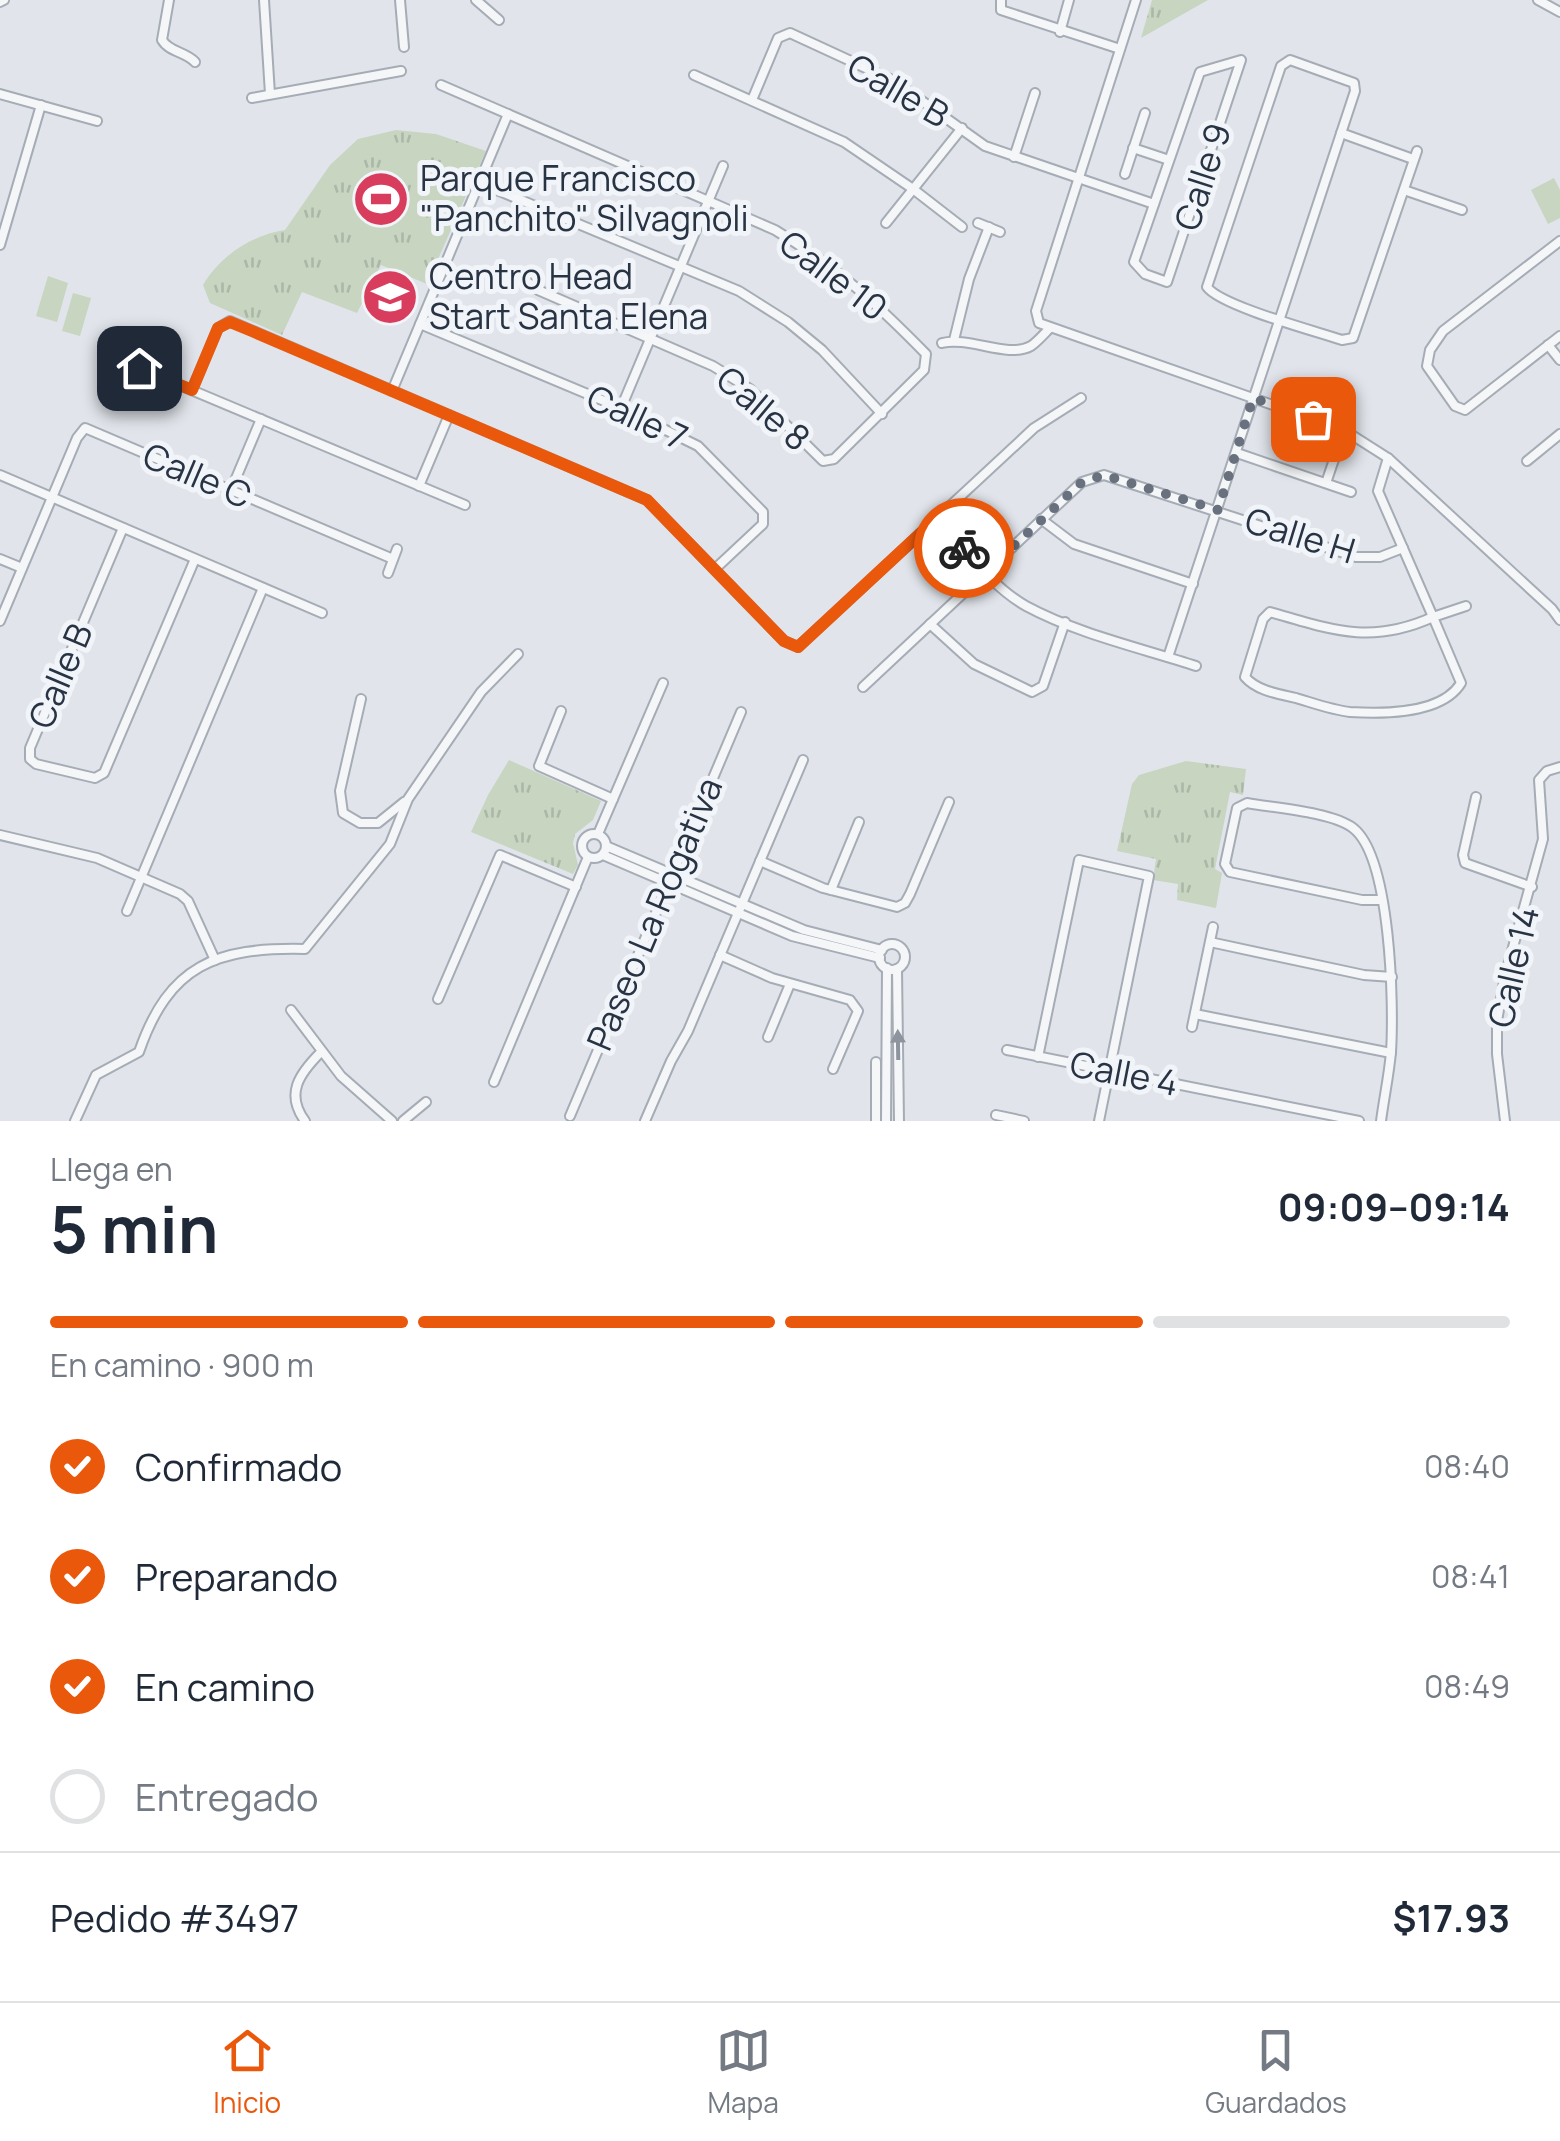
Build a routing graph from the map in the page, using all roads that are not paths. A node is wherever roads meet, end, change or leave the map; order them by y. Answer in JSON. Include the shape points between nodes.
{"nodes":[{"id":1,"x":168,"y":0,"type":"edge"},
{"id":2,"x":264,"y":0,"type":"edge"},
{"id":3,"x":400,"y":0,"type":"edge"},
{"id":4,"x":476,"y":0,"type":"edge"},
{"id":5,"x":1001,"y":0,"type":"edge"},
{"id":6,"x":1069,"y":0,"type":"edge"},
{"id":7,"x":1136,"y":0,"type":"edge"},
{"id":8,"x":1538,"y":0,"type":"edge"},
{"id":9,"x":1560,"y":12,"type":"edge"},
{"id":10,"x":499,"y":20,"type":"dead end"},
{"id":11,"x":1060,"y":32,"type":"junction"},
{"id":12,"x":404,"y":47,"type":"dead end"},
{"id":13,"x":1120,"y":49,"type":"junction"},
{"id":14,"x":195,"y":62,"type":"dead end"},
{"id":15,"x":401,"y":71,"type":"dead end"},
{"id":16,"x":694,"y":75,"type":"dead end"},
{"id":17,"x":441,"y":85,"type":"dead end"},
{"id":18,"x":1034,"y":93,"type":"dead end"},
{"id":19,"x":0,"y":94,"type":"edge"},
{"id":20,"x":270,"y":94,"type":"junction"},
{"id":21,"x":252,"y":98,"type":"dead end"},
{"id":22,"x":752,"y":100,"type":"junction"},
{"id":23,"x":40,"y":105,"type":"junction"},
{"id":24,"x":1145,"y":113,"type":"dead end"},
{"id":25,"x":508,"y":114,"type":"junction"},
{"id":26,"x":97,"y":121,"type":"dead end"},
{"id":27,"x":962,"y":128,"type":"junction"},
{"id":28,"x":1340,"y":133,"type":"junction"},
{"id":29,"x":1133,"y":148,"type":"junction"},
{"id":30,"x":1014,"y":157,"type":"junction"},
{"id":31,"x":1169,"y":160,"type":"junction"},
{"id":32,"x":723,"y":166,"type":"dead end"},
{"id":33,"x":1125,"y":174,"type":"dead end"},
{"id":34,"x":1079,"y":179,"type":"junction"},
{"id":35,"x":480,"y":182,"type":"junction"},
{"id":36,"x":913,"y":189,"type":"junction"},
{"id":37,"x":1404,"y":190,"type":"junction"},
{"id":38,"x":709,"y":200,"type":"junction"},
{"id":39,"x":1154,"y":204,"type":"junction"},
{"id":40,"x":1462,"y":210,"type":"dead end"},
{"id":41,"x":886,"y":222,"type":"dead end"},
{"id":42,"x":978,"y":222,"type":"dead end"},
{"id":43,"x":962,"y":227,"type":"dead end"},
{"id":44,"x":989,"y":227,"type":"junction"},
{"id":45,"x":1000,"y":232,"type":"dead end"},
{"id":46,"x":1560,"y":241,"type":"edge"},
{"id":47,"x":0,"y":244,"type":"edge"},
{"id":48,"x":681,"y":267,"type":"junction"},
{"id":49,"x":522,"y":279,"type":"dead end"},
{"id":50,"x":1278,"y":319,"type":"junction"},
{"id":51,"x":420,"y":324,"type":"junction"},
{"id":52,"x":1049,"y":329,"type":"junction"},
{"id":53,"x":1560,"y":336,"type":"edge"},
{"id":54,"x":650,"y":338,"type":"junction"},
{"id":55,"x":954,"y":340,"type":"junction"},
{"id":56,"x":942,"y":344,"type":"dead end"},
{"id":57,"x":1548,"y":345,"type":"junction"},
{"id":58,"x":1560,"y":360,"type":"edge"},
{"id":59,"x":139,"y":368,"type":"dead end"},
{"id":60,"x":192,"y":390,"type":"junction"},
{"id":61,"x":392,"y":390,"type":"junction"},
{"id":62,"x":1081,"y":398,"type":"dead end"},
{"id":63,"x":1253,"y":398,"type":"junction"},
{"id":64,"x":620,"y":408,"type":"junction"},
{"id":65,"x":882,"y":414,"type":"junction"},
{"id":66,"x":449,"y":415,"type":"junction"},
{"id":67,"x":262,"y":419,"type":"junction"},
{"id":68,"x":1344,"y":430,"type":"junction"},
{"id":69,"x":1560,"y":434,"type":"edge"},
{"id":70,"x":1237,"y":453,"type":"junction"},
{"id":71,"x":1388,"y":458,"type":"junction"},
{"id":72,"x":1527,"y":461,"type":"dead end"},
{"id":73,"x":0,"y":476,"type":"edge"},
{"id":74,"x":1326,"y":484,"type":"junction"},
{"id":75,"x":420,"y":486,"type":"junction"},
{"id":76,"x":231,"y":490,"type":"junction"},
{"id":77,"x":1351,"y":492,"type":"dead end"},
{"id":78,"x":52,"y":498,"type":"junction"},
{"id":79,"x":466,"y":505,"type":"dead end"},
{"id":80,"x":1218,"y":510,"type":"junction"},
{"id":81,"x":936,"y":519,"type":"junction"},
{"id":82,"x":1042,"y":520,"type":"junction"},
{"id":83,"x":124,"y":528,"type":"junction"},
{"id":84,"x":1403,"y":548,"type":"junction"},
{"id":85,"x":397,"y":549,"type":"dead end"},
{"id":86,"x":194,"y":558,"type":"junction"},
{"id":87,"x":0,"y":559,"type":"edge"},
{"id":88,"x":393,"y":559,"type":"junction"},
{"id":89,"x":22,"y":568,"type":"junction"},
{"id":90,"x":716,"y":568,"type":"junction"},
{"id":91,"x":986,"y":572,"type":"junction"},
{"id":92,"x":388,"y":573,"type":"dead end"},
{"id":93,"x":1193,"y":584,"type":"junction"},
{"id":94,"x":263,"y":588,"type":"junction"},
{"id":95,"x":1466,"y":606,"type":"dead end"},
{"id":96,"x":322,"y":613,"type":"dead end"},
{"id":97,"x":1433,"y":617,"type":"junction"},
{"id":98,"x":1560,"y":620,"type":"edge"},
{"id":99,"x":0,"y":621,"type":"edge"},
{"id":100,"x":1065,"y":622,"type":"junction"},
{"id":101,"x":930,"y":624,"type":"junction"},
{"id":102,"x":518,"y":654,"type":"dead end"},
{"id":103,"x":1168,"y":657,"type":"junction"},
{"id":104,"x":1196,"y":666,"type":"dead end"},
{"id":105,"x":662,"y":683,"type":"dead end"},
{"id":106,"x":863,"y":688,"type":"dead end"},
{"id":107,"x":362,"y":699,"type":"dead end"},
{"id":108,"x":561,"y":711,"type":"dead end"},
{"id":109,"x":741,"y":712,"type":"dead end"},
{"id":110,"x":803,"y":760,"type":"dead end"},
{"id":111,"x":1560,"y":766,"type":"edge"},
{"id":112,"x":1476,"y":797,"type":"dead end"},
{"id":113,"x":408,"y":799,"type":"junction"},
{"id":114,"x":613,"y":799,"type":"junction"},
{"id":115,"x":949,"y":802,"type":"dead end"},
{"id":116,"x":860,"y":822,"type":"dead end"},
{"id":117,"x":0,"y":834,"type":"edge"},
{"id":118,"x":598,"y":834,"type":"junction"},
{"id":119,"x":604,"y":850,"type":"junction"},
{"id":120,"x":588,"y":857,"type":"junction"},
{"id":121,"x":760,"y":860,"type":"junction"},
{"id":122,"x":142,"y":875,"type":"junction"},
{"id":123,"x":670,"y":878,"type":"junction"},
{"id":124,"x":576,"y":887,"type":"junction"},
{"id":125,"x":1532,"y":887,"type":"junction"},
{"id":126,"x":832,"y":890,"type":"junction"},
{"id":127,"x":1382,"y":900,"type":"junction"},
{"id":128,"x":740,"y":908,"type":"junction"},
{"id":129,"x":127,"y":911,"type":"dead end"},
{"id":130,"x":1212,"y":927,"type":"dead end"},
{"id":131,"x":1210,"y":942,"type":"junction"},
{"id":132,"x":881,"y":954,"type":"junction"},
{"id":133,"x":720,"y":955,"type":"junction"},
{"id":134,"x":215,"y":960,"type":"junction"},
{"id":135,"x":886,"y":968,"type":"junction"},
{"id":136,"x":898,"y":969,"type":"junction"},
{"id":137,"x":1392,"y":977,"type":"junction"},
{"id":138,"x":790,"y":984,"type":"junction"},
{"id":139,"x":438,"y":998,"type":"dead end"},
{"id":140,"x":291,"y":1010,"type":"dead end"},
{"id":141,"x":1195,"y":1014,"type":"junction"},
{"id":142,"x":1192,"y":1028,"type":"dead end"},
{"id":143,"x":768,"y":1037,"type":"dead end"},
{"id":144,"x":1007,"y":1050,"type":"dead end"},
{"id":145,"x":320,"y":1052,"type":"junction"},
{"id":146,"x":1391,"y":1053,"type":"junction"},
{"id":147,"x":1038,"y":1057,"type":"junction"},
{"id":148,"x":876,"y":1062,"type":"dead end"},
{"id":149,"x":833,"y":1069,"type":"dead end"},
{"id":150,"x":1110,"y":1071,"type":"junction"},
{"id":151,"x":494,"y":1082,"type":"dead end"},
{"id":152,"x":426,"y":1102,"type":"dead end"},
{"id":153,"x":996,"y":1115,"type":"dead end"},
{"id":154,"x":570,"y":1116,"type":"dead end"},
{"id":155,"x":75,"y":1121,"type":"edge"},
{"id":156,"x":305,"y":1121,"type":"edge"},
{"id":157,"x":392,"y":1121,"type":"edge"},
{"id":158,"x":404,"y":1121,"type":"edge"},
{"id":159,"x":645,"y":1121,"type":"edge"},
{"id":160,"x":876,"y":1121,"type":"edge"},
{"id":161,"x":886,"y":1121,"type":"edge"},
{"id":162,"x":899,"y":1121,"type":"edge"},
{"id":163,"x":1024,"y":1121,"type":"edge"},
{"id":164,"x":1099,"y":1121,"type":"edge"},
{"id":165,"x":1359,"y":1121,"type":"edge"},
{"id":166,"x":1381,"y":1121,"type":"edge"},
{"id":167,"x":1505,"y":1121,"type":"edge"}],
"edges":[{"from":1,"to":14,"type":"street","via":[[162,40]]},
{"from":2,"to":20,"type":"street"},
{"from":3,"to":12,"type":"street"},
{"from":4,"to":10,"type":"street"},
{"from":5,"to":11,"type":"street","via":[[1002,10]]},
{"from":6,"to":11,"type":"street"},
{"from":7,"to":13,"type":"street"},
{"from":8,"to":9,"type":"street"},
{"from":11,"to":13,"type":"street"},
{"from":13,"to":34,"type":"street"},
{"from":15,"to":20,"type":"street"},
{"from":16,"to":22,"type":"street"},
{"from":17,"to":25,"type":"street","name":"Calle 10"},
{"from":18,"to":30,"type":"street"},
{"from":19,"to":23,"type":"street"},
{"from":20,"to":21,"type":"street"},
{"from":22,"to":27,"type":"street","name":"Calle B","via":[[778,38],[790,32],[894,81]]},
{"from":22,"to":36,"type":"street","via":[[844,142]]},
{"from":23,"to":26,"type":"street"},
{"from":23,"to":47,"type":"street"},
{"from":24,"to":29,"type":"street"},
{"from":25,"to":35,"type":"street"},
{"from":25,"to":38,"type":"street","name":"Calle 10"},
{"from":27,"to":30,"type":"street","name":"Calle B"},
{"from":27,"to":36,"type":"street"},
{"from":28,"to":37,"type":"street","via":[[1415,155]]},
{"from":28,"to":50,"type":"street"},
{"from":28,"to":50,"type":"street","via":[[1354,83],[1290,60],[1281,66],[1207,287],[1214,296]]},
{"from":29,"to":31,"type":"street"},
{"from":29,"to":33,"type":"street"},
{"from":30,"to":34,"type":"street","name":"Calle B"},
{"from":31,"to":39,"type":"street","name":"Calle 9"},
{"from":31,"to":39,"type":"street","name":"Calle 9","via":[[1200,72],[1241,60],[1167,282],[1144,274],[1134,262]]},
{"from":32,"to":38,"type":"street"},
{"from":34,"to":39,"type":"street"},
{"from":34,"to":52,"type":"street","via":[[1036,312]]},
{"from":35,"to":48,"type":"street"},
{"from":35,"to":51,"type":"street"},
{"from":36,"to":41,"type":"street"},
{"from":36,"to":43,"type":"street"},
{"from":37,"to":40,"type":"street"},
{"from":37,"to":50,"type":"street","via":[[1353,338]]},
{"from":38,"to":48,"type":"street"},
{"from":38,"to":65,"type":"street","name":"Calle 10","via":[[824,259],[926,354],[924,370]]},
{"from":42,"to":44,"type":"street"},
{"from":44,"to":45,"type":"street"},
{"from":44,"to":55,"type":"street"},
{"from":46,"to":57,"type":"street","via":[[1443,331],[1428,366],[1455,406],[1466,410]]},
{"from":48,"to":54,"type":"street"},
{"from":48,"to":65,"type":"street","via":[[788,322]]},
{"from":49,"to":54,"type":"street","name":"Calle 8"},
{"from":50,"to":63,"type":"street"},
{"from":51,"to":61,"type":"street"},
{"from":51,"to":64,"type":"street","name":"Calle 7"},
{"from":52,"to":55,"type":"street","via":[[1018,350]]},
{"from":52,"to":63,"type":"street"},
{"from":53,"to":57,"type":"street"},
{"from":54,"to":64,"type":"street"},
{"from":54,"to":65,"type":"street","name":"Calle 8","via":[[750,390],[823,461],[834,459]]},
{"from":55,"to":56,"type":"street"},
{"from":57,"to":58,"type":"street"},
{"from":59,"to":60,"type":"street"},
{"from":60,"to":61,"type":"street","via":[[218,328],[230,322]]},
{"from":60,"to":67,"type":"street"},
{"from":61,"to":66,"type":"street"},
{"from":62,"to":81,"type":"street","via":[[1034,428]]},
{"from":63,"to":68,"type":"street"},
{"from":63,"to":70,"type":"street"},
{"from":64,"to":90,"type":"street","name":"Calle 7","via":[[698,446],[763,512],[764,524]]},
{"from":66,"to":75,"type":"street"},
{"from":66,"to":90,"type":"street","via":[[647,500]]},
{"from":67,"to":75,"type":"street"},
{"from":67,"to":76,"type":"street"},
{"from":68,"to":71,"type":"street"},
{"from":68,"to":74,"type":"street"},
{"from":69,"to":72,"type":"street"},
{"from":70,"to":74,"type":"street"},
{"from":70,"to":80,"type":"street"},
{"from":71,"to":84,"type":"street","via":[[1378,491]]},
{"from":71,"to":98,"type":"street"},
{"from":73,"to":78,"type":"street"},
{"from":74,"to":77,"type":"street"},
{"from":75,"to":79,"type":"street"},
{"from":76,"to":78,"type":"street","name":"Calle C","via":[[86,428]]},
{"from":76,"to":88,"type":"street","name":"Calle C"},
{"from":78,"to":83,"type":"street"},
{"from":78,"to":89,"type":"street","name":"Calle C"},
{"from":80,"to":82,"type":"street","name":"Calle H","via":[[1104,475],[1082,482]]},
{"from":80,"to":84,"type":"street","name":"Calle H","via":[[1356,557]]},
{"from":80,"to":93,"type":"street"},
{"from":81,"to":90,"type":"street","via":[[798,647],[784,641]]},
{"from":81,"to":91,"type":"street"},
{"from":82,"to":91,"type":"street","name":"Calle H"},
{"from":82,"to":93,"type":"street","via":[[1074,544]]},
{"from":83,"to":86,"type":"street"},
{"from":83,"to":86,"type":"street","name":"Calle B","via":[[30,748],[36,764],[95,778],[104,773]]},
{"from":84,"to":97,"type":"street"},
{"from":85,"to":88,"type":"street"},
{"from":86,"to":94,"type":"street"},
{"from":87,"to":89,"type":"street"},
{"from":88,"to":92,"type":"street"},
{"from":89,"to":99,"type":"street","name":"Calle C"},
{"from":91,"to":100,"type":"street","via":[[1024,605]]},
{"from":91,"to":101,"type":"street","name":"Calle H"},
{"from":93,"to":103,"type":"street"},
{"from":94,"to":96,"type":"street"},
{"from":94,"to":122,"type":"street"},
{"from":95,"to":97,"type":"street"},
{"from":97,"to":97,"type":"street","via":[[1461,683],[1454,695],[1430,704],[1347,712],[1276,693],[1245,677],[1270,612],[1367,635],[1406,630]]},
{"from":100,"to":101,"type":"street","via":[[1042,686],[1032,692],[974,664]]},
{"from":100,"to":103,"type":"street"},
{"from":101,"to":106,"type":"street","name":"Calle H"},
{"from":102,"to":113,"type":"street","via":[[481,692]]},
{"from":103,"to":104,"type":"street"},
{"from":105,"to":114,"type":"street"},
{"from":107,"to":113,"type":"street","via":[[340,791],[343,813],[378,823]]},
{"from":108,"to":114,"type":"street","via":[[539,766]]},
{"from":109,"to":123,"type":"street","name":"Paseo La Rogativa"},
{"from":110,"to":121,"type":"street"},
{"from":111,"to":125,"type":"street","name":"Calle 14","via":[[1539,780],[1543,839]]},
{"from":112,"to":125,"type":"street","via":[[1465,863]]},
{"from":113,"to":134,"type":"street","via":[[390,844],[305,948]]},
{"from":114,"to":118,"type":"street"},
{"from":115,"to":126,"type":"street","via":[[906,903],[897,907]]},
{"from":116,"to":126,"type":"street"},
{"from":117,"to":122,"type":"street"},
{"from":118,"to":119,"type":"street"},
{"from":118,"to":120,"type":"street","via":[[582,841]]},
{"from":119,"to":120,"type":"street"},
{"from":119,"to":123,"type":"street"},
{"from":120,"to":124,"type":"street"},
{"from":121,"to":126,"type":"street"},
{"from":121,"to":128,"type":"street"},
{"from":122,"to":129,"type":"street"},
{"from":122,"to":134,"type":"street","via":[[188,901]]},
{"from":123,"to":128,"type":"street"},
{"from":123,"to":154,"type":"street","name":"Paseo La Rogativa"},
{"from":124,"to":139,"type":"street","via":[[500,856]]},
{"from":124,"to":151,"type":"street"},
{"from":125,"to":167,"type":"street","name":"Calle 14","via":[[1496,1021]]},
{"from":127,"to":127,"type":"street","via":[[1371,849],[1352,827],[1248,803],[1237,808],[1230,872]]},
{"from":127,"to":137,"type":"street"},
{"from":128,"to":132,"type":"street"},
{"from":128,"to":133,"type":"street"},
{"from":130,"to":131,"type":"street"},
{"from":131,"to":137,"type":"street"},
{"from":131,"to":141,"type":"street"},
{"from":132,"to":135,"type":"street"},
{"from":132,"to":136,"type":"street","via":[[893,944],[904,951]]},
{"from":133,"to":138,"type":"street"},
{"from":133,"to":159,"type":"street"},
{"from":134,"to":155,"type":"street","via":[[169,989],[139,1052],[96,1074]]},
{"from":135,"to":136,"type":"street"},
{"from":135,"to":161,"type":"street"},
{"from":162,"to":136,"type":"street","one_way":true},
{"from":137,"to":146,"type":"street"},
{"from":138,"to":143,"type":"street"},
{"from":138,"to":149,"type":"street","via":[[855,1004],[858,1012]]},
{"from":140,"to":145,"type":"street"},
{"from":141,"to":142,"type":"street"},
{"from":141,"to":146,"type":"street"},
{"from":144,"to":147,"type":"street","name":"Calle 4"},
{"from":145,"to":156,"type":"street","via":[[296,1086],[295,1108]]},
{"from":145,"to":157,"type":"street"},
{"from":146,"to":166,"type":"street"},
{"from":147,"to":150,"type":"street","name":"Calle 4"},
{"from":147,"to":150,"type":"street","via":[[1078,860],[1150,876]]},
{"from":148,"to":160,"type":"street"},
{"from":150,"to":164,"type":"street"},
{"from":150,"to":165,"type":"street","name":"Calle 4"},
{"from":152,"to":158,"type":"street"},
{"from":153,"to":163,"type":"street"}]}
